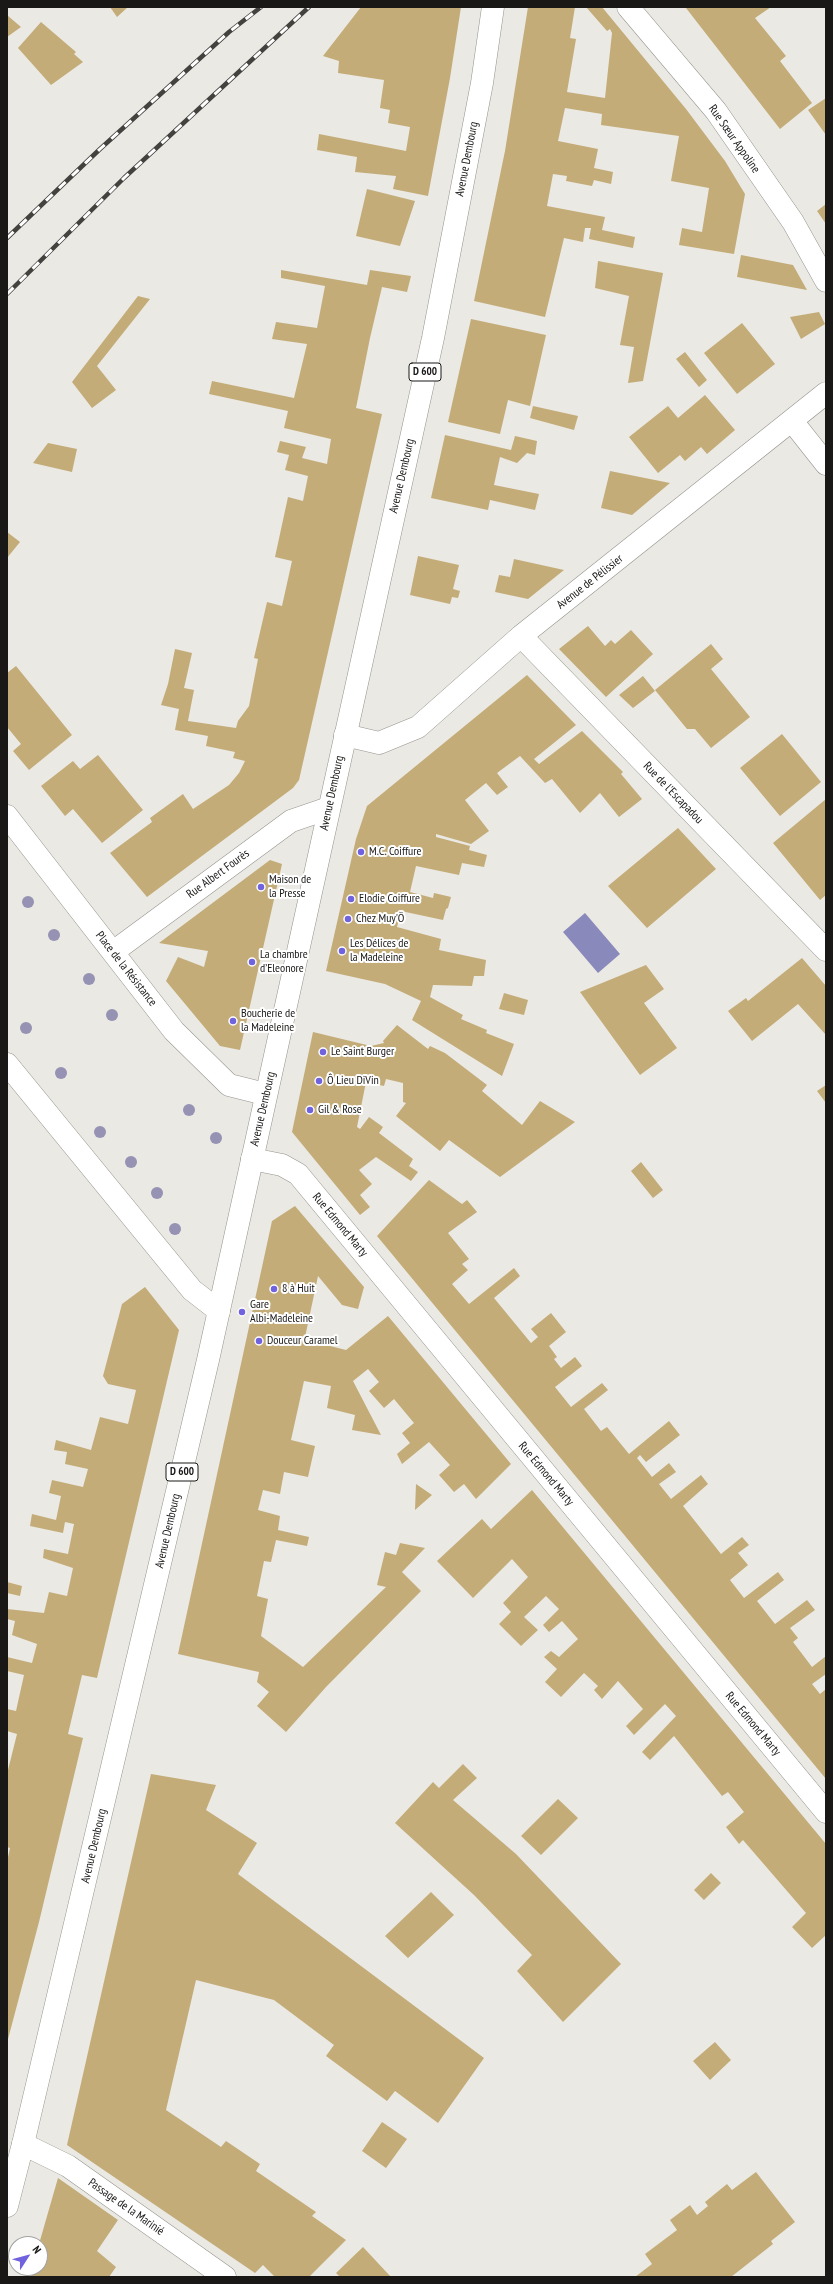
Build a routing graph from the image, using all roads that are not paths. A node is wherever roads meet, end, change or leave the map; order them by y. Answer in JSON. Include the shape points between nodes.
{"nodes":[{"id":1,"x":493,"y":7,"type":"edge"},
{"id":2,"x":628,"y":7,"type":"edge"},
{"id":3,"x":826,"y":281,"type":"edge"},
{"id":4,"x":826,"y":393,"type":"edge"},
{"id":5,"x":792,"y":421,"type":"junction"},
{"id":6,"x":826,"y":464,"type":"edge"},
{"id":7,"x":521,"y":636,"type":"junction"},
{"id":8,"x":345,"y":735,"type":"junction"},
{"id":9,"x":329,"y":808,"type":"junction"},
{"id":10,"x":7,"y":816,"type":"edge"},
{"id":11,"x":826,"y":950,"type":"edge"},
{"id":12,"x":113,"y":952,"type":"junction"},
{"id":13,"x":9,"y":1072,"type":"edge"},
{"id":14,"x":265,"y":1094,"type":"junction"},
{"id":15,"x":252,"y":1159,"type":"junction"},
{"id":16,"x":218,"y":1311,"type":"junction"},
{"id":17,"x":826,"y":1812,"type":"edge"},
{"id":18,"x":23,"y":2144,"type":"junction"},
{"id":19,"x":7,"y":2206,"type":"edge"},
{"id":20,"x":225,"y":2277,"type":"edge"}],
"edges":[{"from":1,"to":8,"type":"street","name":"Avenue Dembourg","number":"D 600","via":[[480,90],[433,338]]},
{"from":2,"to":3,"type":"street","name":"Rue Sœur Appoline","via":[[716,111],[793,222]]},
{"from":4,"to":5,"type":"street","name":"Avenue de Pélissier"},
{"from":5,"to":6,"type":"street"},
{"from":5,"to":7,"type":"street","name":"Avenue de Pélissier"},
{"from":7,"to":8,"type":"street","name":"Avenue de Pélissier","via":[[418,727],[378,743]]},
{"from":7,"to":11,"type":"street","name":"Rue de l'Escapadou"},
{"from":8,"to":9,"type":"street","name":"Avenue Dembourg","number":"D 600"},
{"from":9,"to":12,"type":"street","name":"Rue Albert Fourès","via":[[291,821]]},
{"from":9,"to":14,"type":"street","name":"Avenue Dembourg","number":"D 600"},
{"from":10,"to":12,"type":"street","name":"Place de la Résistance"},
{"from":12,"to":14,"type":"street","name":"Place de la Résistance","via":[[174,1031],[229,1086]]},
{"from":13,"to":16,"type":"street","via":[[192,1290]]},
{"from":14,"to":15,"type":"street","name":"Avenue Dembourg","number":"D 600"},
{"from":15,"to":16,"type":"street","name":"Avenue Dembourg","number":"D 600"},
{"from":15,"to":17,"type":"street","name":"Rue Edmond Marty","via":[[282,1165],[298,1174]]},
{"from":16,"to":18,"type":"street","name":"Avenue Dembourg","number":"D 600"},
{"from":18,"to":19,"type":"street","name":"Avenue Dembourg","number":"D 600"},
{"from":18,"to":20,"type":"street","name":"Passage de la Marinié","via":[[68,2166]]}]}
